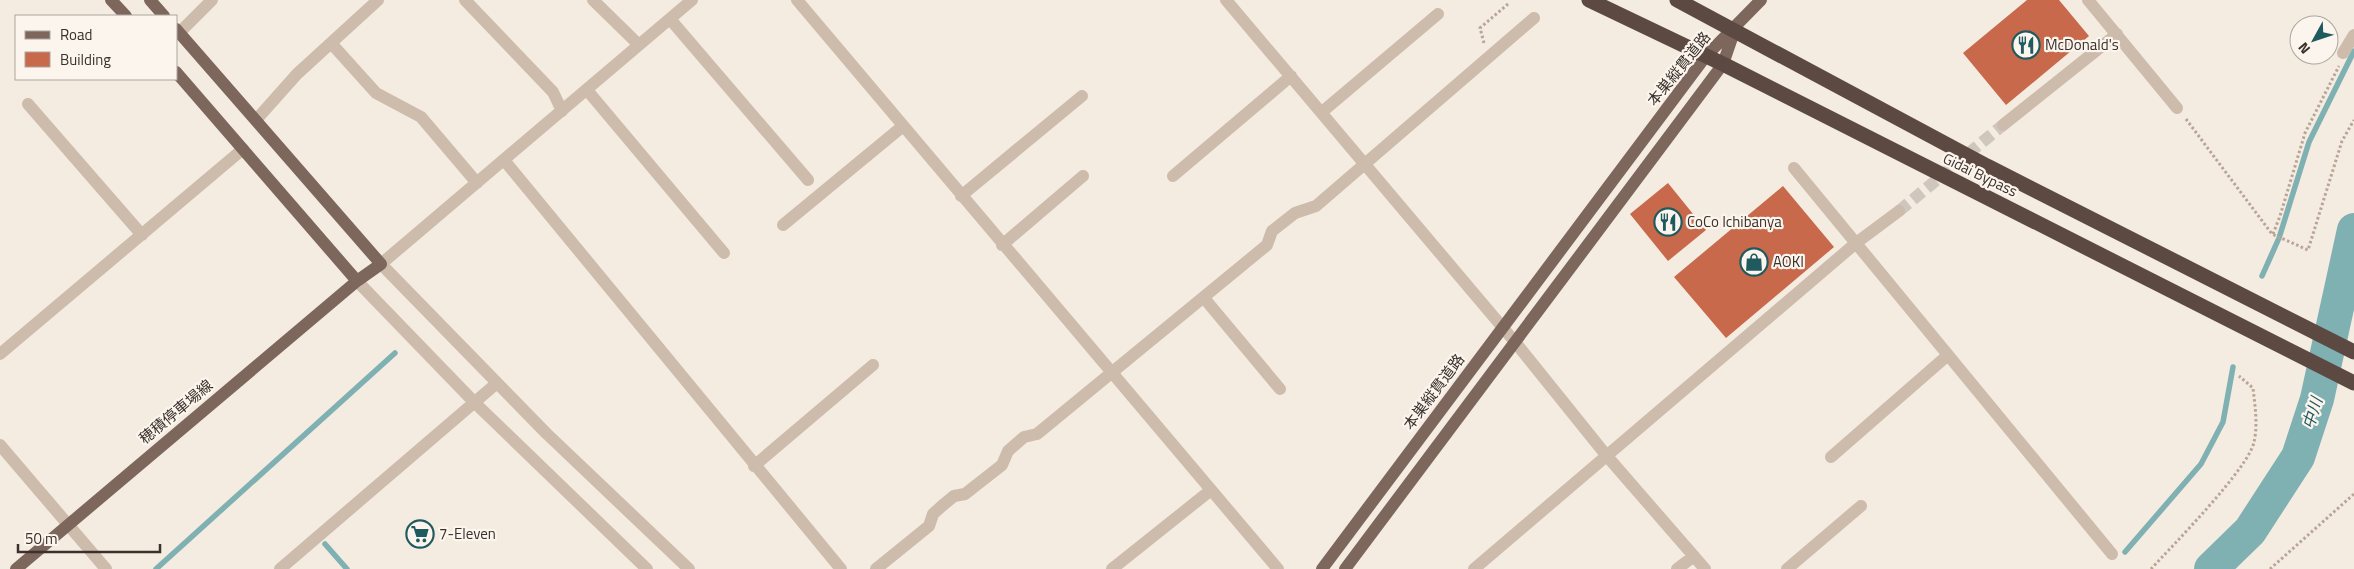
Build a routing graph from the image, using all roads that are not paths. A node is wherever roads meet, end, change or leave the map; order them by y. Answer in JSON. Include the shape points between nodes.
{"nodes":[{"id":1,"x":111,"y":0,"type":"edge"},
{"id":2,"x":150,"y":0,"type":"edge"},
{"id":3,"x":212,"y":0,"type":"edge"},
{"id":4,"x":378,"y":0,"type":"edge"},
{"id":5,"x":465,"y":0,"type":"edge"},
{"id":6,"x":593,"y":0,"type":"edge"},
{"id":7,"x":692,"y":0,"type":"edge"},
{"id":8,"x":797,"y":0,"type":"edge"},
{"id":9,"x":1226,"y":0,"type":"edge"},
{"id":10,"x":1589,"y":0,"type":"edge"},
{"id":11,"x":1677,"y":0,"type":"edge"},
{"id":12,"x":1761,"y":0,"type":"edge"},
{"id":13,"x":2088,"y":0,"type":"edge"},
{"id":14,"x":1438,"y":14,"type":"dead end"},
{"id":15,"x":125,"y":15,"type":"edge"},
{"id":16,"x":163,"y":15,"type":"edge"},
{"id":17,"x":1534,"y":18,"type":"dead end"},
{"id":18,"x":670,"y":19,"type":"junction"},
{"id":19,"x":1734,"y":29,"type":"junction"},
{"id":20,"x":178,"y":31,"type":"edge"},
{"id":21,"x":2117,"y":34,"type":"junction"},
{"id":22,"x":2354,"y":35,"type":"edge"},
{"id":23,"x":331,"y":44,"type":"junction"},
{"id":24,"x":640,"y":45,"type":"junction"},
{"id":25,"x":2343,"y":53,"type":"road end"},
{"id":26,"x":1706,"y":56,"type":"junction"},
{"id":27,"x":1723,"y":64,"type":"junction"},
{"id":28,"x":178,"y":74,"type":"edge"},
{"id":29,"x":1291,"y":76,"type":"junction"},
{"id":30,"x":587,"y":90,"type":"junction"},
{"id":31,"x":1082,"y":96,"type":"dead end"},
{"id":32,"x":28,"y":104,"type":"dead end"},
{"id":33,"x":2178,"y":108,"type":"road end"},
{"id":34,"x":562,"y":111,"type":"junction"},
{"id":35,"x":1322,"y":112,"type":"junction"},
{"id":36,"x":256,"y":120,"type":"junction"},
{"id":37,"x":2003,"y":125,"type":"tunnel mouth"},
{"id":38,"x":903,"y":126,"type":"junction"},
{"id":39,"x":243,"y":149,"type":"junction"},
{"id":40,"x":504,"y":160,"type":"junction"},
{"id":41,"x":1365,"y":164,"type":"junction"},
{"id":42,"x":1794,"y":168,"type":"dead end"},
{"id":43,"x":1083,"y":176,"type":"dead end"},
{"id":44,"x":1173,"y":176,"type":"dead end"},
{"id":45,"x":808,"y":180,"type":"dead end"},
{"id":46,"x":477,"y":183,"type":"junction"},
{"id":47,"x":961,"y":196,"type":"junction"},
{"id":48,"x":1899,"y":210,"type":"tunnel mouth"},
{"id":49,"x":783,"y":225,"type":"dead end"},
{"id":50,"x":142,"y":234,"type":"junction"},
{"id":51,"x":1856,"y":244,"type":"junction"},
{"id":52,"x":1002,"y":245,"type":"junction"},
{"id":53,"x":724,"y":254,"type":"dead end"},
{"id":54,"x":381,"y":264,"type":"junction"},
{"id":55,"x":357,"y":281,"type":"junction"},
{"id":56,"x":1204,"y":298,"type":"junction"},
{"id":57,"x":1502,"y":328,"type":"junction"},
{"id":58,"x":1515,"y":342,"type":"junction"},
{"id":59,"x":2354,"y":352,"type":"edge"},
{"id":60,"x":0,"y":354,"type":"edge"},
{"id":61,"x":1948,"y":355,"type":"junction"},
{"id":62,"x":873,"y":365,"type":"dead end"},
{"id":63,"x":1112,"y":373,"type":"junction"},
{"id":64,"x":497,"y":383,"type":"junction"},
{"id":65,"x":2354,"y":383,"type":"edge"},
{"id":66,"x":1280,"y":389,"type":"dead end"},
{"id":67,"x":475,"y":403,"type":"junction"},
{"id":68,"x":0,"y":445,"type":"edge"},
{"id":69,"x":1606,"y":455,"type":"junction"},
{"id":70,"x":1831,"y":457,"type":"dead end"},
{"id":71,"x":754,"y":466,"type":"junction"},
{"id":72,"x":1211,"y":490,"type":"junction"},
{"id":73,"x":1861,"y":506,"type":"dead end"},
{"id":74,"x":68,"y":524,"type":"junction"},
{"id":75,"x":2112,"y":554,"type":"dead end"},
{"id":76,"x":1694,"y":556,"type":"junction"},
{"id":77,"x":16,"y":569,"type":"edge"},
{"id":78,"x":106,"y":569,"type":"edge"},
{"id":79,"x":280,"y":569,"type":"edge"},
{"id":80,"x":647,"y":569,"type":"edge"},
{"id":81,"x":689,"y":569,"type":"edge"},
{"id":82,"x":841,"y":569,"type":"edge"},
{"id":83,"x":876,"y":569,"type":"edge"},
{"id":84,"x":1112,"y":569,"type":"edge"},
{"id":85,"x":1278,"y":569,"type":"edge"},
{"id":86,"x":1322,"y":569,"type":"edge"},
{"id":87,"x":1345,"y":569,"type":"edge"},
{"id":88,"x":1474,"y":569,"type":"edge"},
{"id":89,"x":1677,"y":569,"type":"edge"},
{"id":90,"x":1705,"y":569,"type":"edge"},
{"id":91,"x":1787,"y":569,"type":"edge"}],
"edges":[{"from":1,"to":15,"type":"main road"},
{"from":2,"to":16,"type":"main road"},
{"from":3,"to":20,"type":"street"},
{"from":4,"to":23,"type":"street"},
{"from":5,"to":34,"type":"street","via":[[553,92]]},
{"from":6,"to":24,"type":"street"},
{"from":7,"to":18,"type":"street"},
{"from":8,"to":38,"type":"street"},
{"from":9,"to":29,"type":"street"},
{"from":10,"to":26,"type":"highway","name":"Gidai Bypass"},
{"from":11,"to":19,"type":"highway","name":"Gidai Bypass"},
{"from":12,"to":19,"type":"main road"},
{"from":13,"to":21,"type":"street"},
{"from":14,"to":35,"type":"street"},
{"from":17,"to":41,"type":"street"},
{"from":18,"to":24,"type":"street"},
{"from":18,"to":45,"type":"street"},
{"from":19,"to":26,"type":"main road","name":"本巣縦貫道路"},
{"from":19,"to":27,"type":"main road","name":"本巣縦貫道路"},
{"from":19,"to":59,"type":"highway","name":"Gidai Bypass","via":[[1987,166]]},
{"from":20,"to":36,"type":"main road"},
{"from":21,"to":33,"type":"street"},
{"from":21,"to":37,"type":"street"},
{"from":22,"to":25,"type":"street"},
{"from":23,"to":36,"type":"street","via":[[297,74]]},
{"from":23,"to":46,"type":"street","via":[[376,93],[421,116]]},
{"from":24,"to":30,"type":"street"},
{"from":26,"to":27,"type":"highway","name":"Gidai Bypass"},
{"from":26,"to":57,"type":"main road","name":"本巣縦貫道路"},
{"from":27,"to":58,"type":"main road","name":"本巣縦貫道路"},
{"from":27,"to":65,"type":"highway","name":"Gidai Bypass"},
{"from":28,"to":39,"type":"main road"},
{"from":29,"to":35,"type":"street"},
{"from":29,"to":44,"type":"street"},
{"from":30,"to":34,"type":"street"},
{"from":30,"to":53,"type":"street"},
{"from":31,"to":47,"type":"street"},
{"from":32,"to":50,"type":"street"},
{"from":34,"to":40,"type":"street"},
{"from":35,"to":41,"type":"street"},
{"from":36,"to":54,"type":"main road"},
{"from":38,"to":47,"type":"street"},
{"from":38,"to":49,"type":"street"},
{"from":39,"to":50,"type":"street"},
{"from":39,"to":55,"type":"main road"},
{"from":40,"to":46,"type":"street"},
{"from":40,"to":71,"type":"street"},
{"from":41,"to":56,"type":"street","via":[[1316,206],[1295,213],[1272,232],[1267,244]]},
{"from":41,"to":57,"type":"street"},
{"from":42,"to":51,"type":"street"},
{"from":43,"to":52,"type":"street"},
{"from":46,"to":54,"type":"street"},
{"from":47,"to":52,"type":"street"},
{"from":48,"to":51,"type":"street"},
{"from":50,"to":60,"type":"street"},
{"from":51,"to":61,"type":"street"},
{"from":51,"to":69,"type":"street"},
{"from":52,"to":63,"type":"street"},
{"from":54,"to":55,"type":"main road","name":"穂積停車場線"},
{"from":54,"to":64,"type":"street"},
{"from":55,"to":67,"type":"street"},
{"from":55,"to":74,"type":"main road","name":"穂積停車場線"},
{"from":56,"to":63,"type":"street"},
{"from":56,"to":66,"type":"street"},
{"from":57,"to":58,"type":"street"},
{"from":57,"to":86,"type":"main road","name":"本巣縦貫道路"},
{"from":58,"to":69,"type":"street"},
{"from":58,"to":87,"type":"main road","name":"本巣縦貫道路"},
{"from":61,"to":70,"type":"street"},
{"from":61,"to":75,"type":"street"},
{"from":62,"to":71,"type":"street"},
{"from":63,"to":72,"type":"street"},
{"from":63,"to":83,"type":"street","via":[[1037,434],[1024,437],[1008,451],[1002,465],[965,494],[954,496],[943,505],[929,526]]},
{"from":64,"to":67,"type":"street"},
{"from":64,"to":81,"type":"street"},
{"from":67,"to":79,"type":"street"},
{"from":67,"to":80,"type":"street"},
{"from":68,"to":74,"type":"street"},
{"from":69,"to":76,"type":"street"},
{"from":69,"to":88,"type":"street"},
{"from":71,"to":82,"type":"street"},
{"from":72,"to":84,"type":"street"},
{"from":72,"to":85,"type":"street"},
{"from":73,"to":91,"type":"street"},
{"from":74,"to":77,"type":"main road","name":"穂積停車場線"},
{"from":74,"to":78,"type":"street"},
{"from":76,"to":89,"type":"street"},
{"from":76,"to":90,"type":"street"}]}
